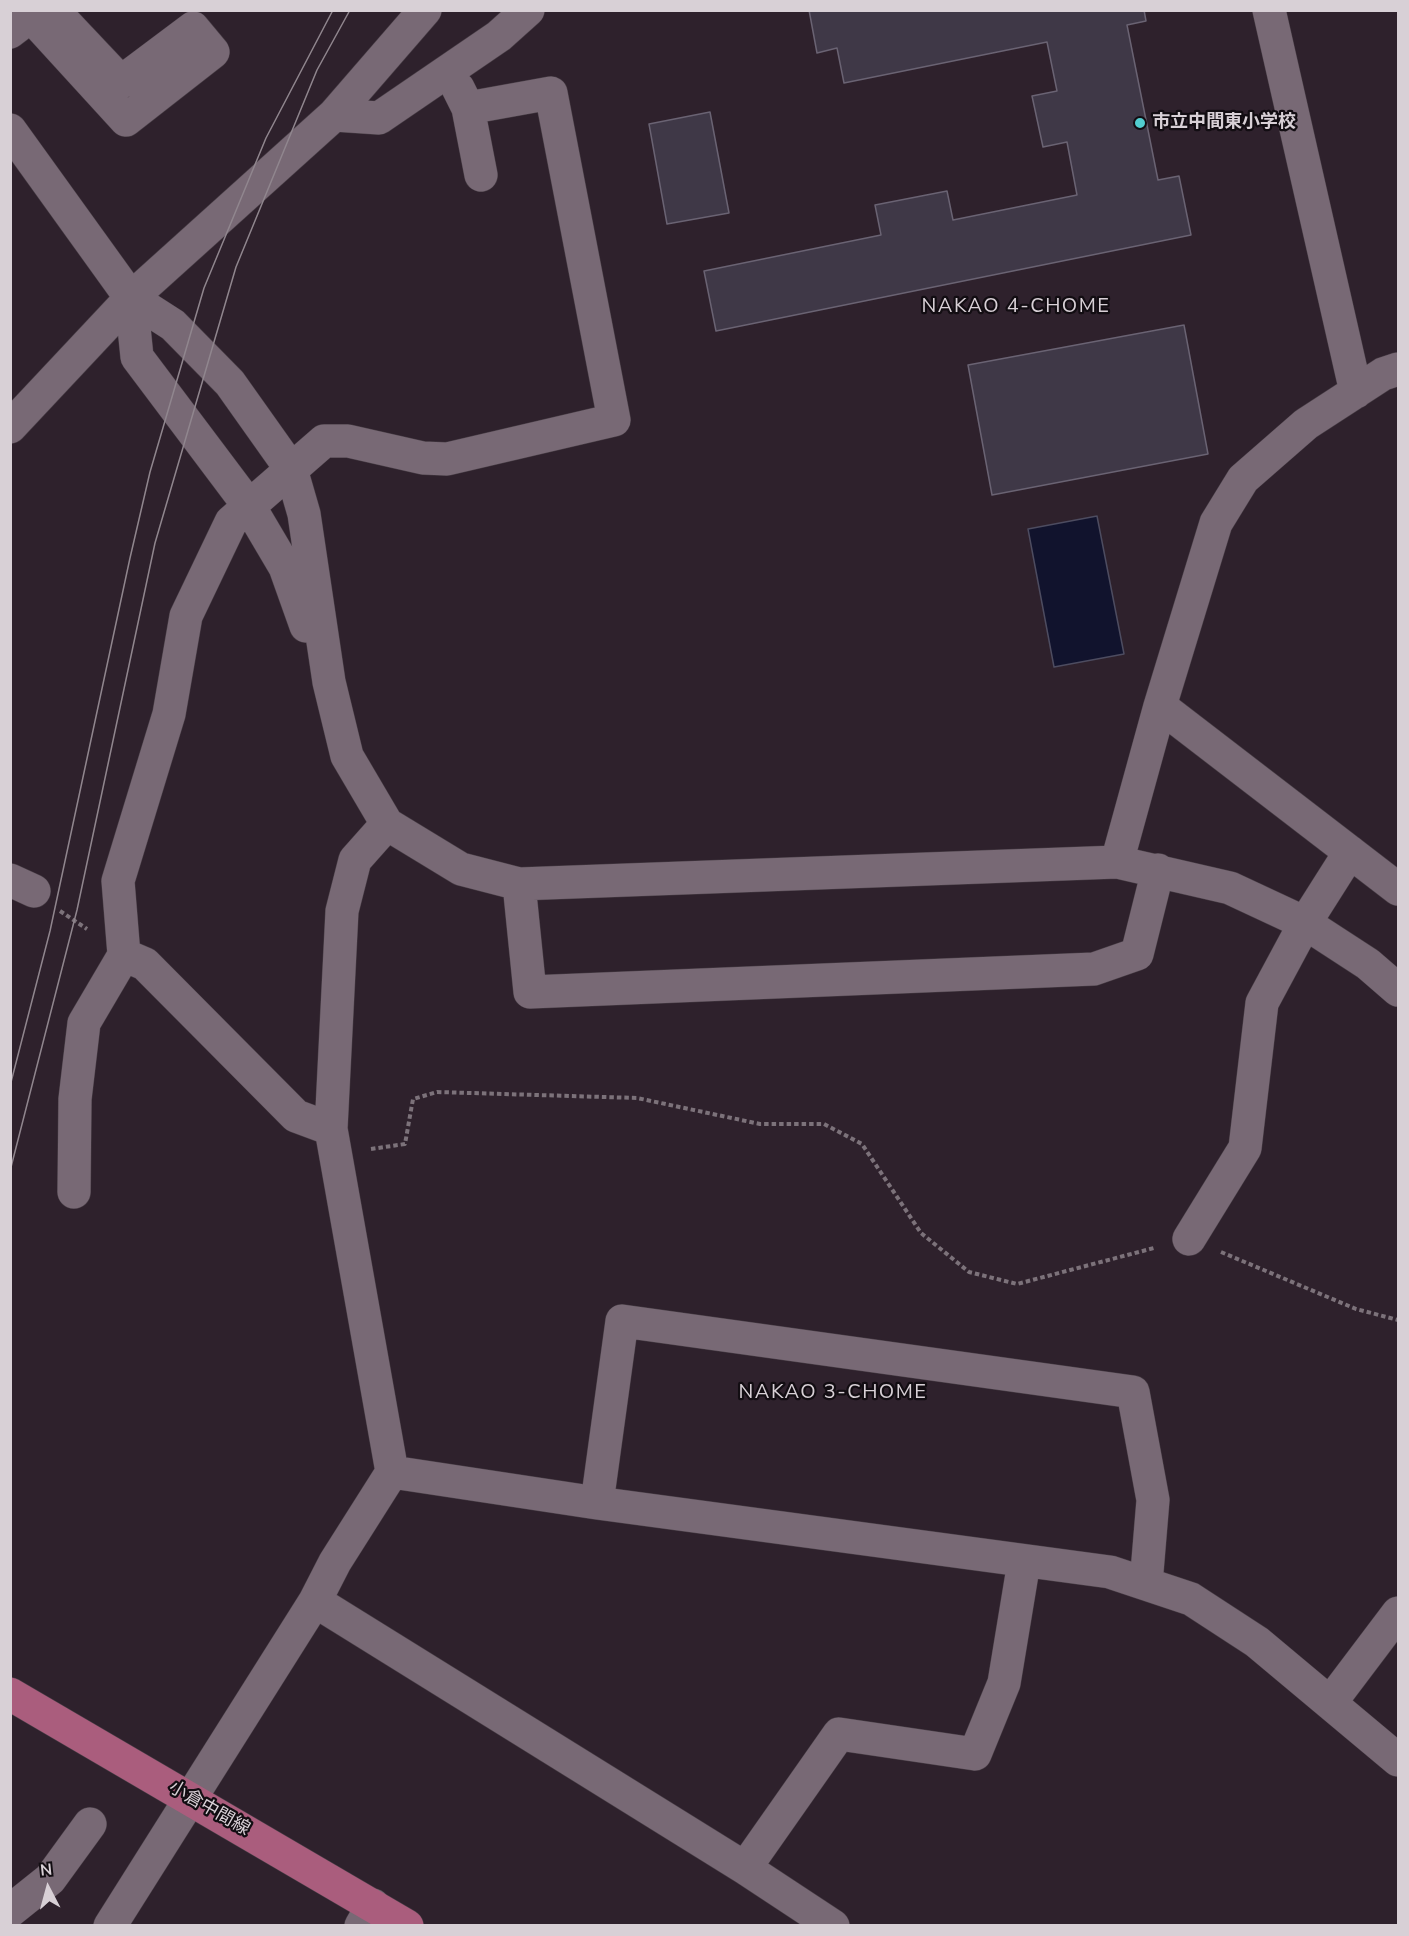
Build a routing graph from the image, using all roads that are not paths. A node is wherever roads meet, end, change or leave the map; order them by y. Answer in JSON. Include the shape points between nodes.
{"nodes":[{"id":1,"x":53,"y":10,"type":"edge"},
{"id":2,"x":425,"y":10,"type":"edge"},
{"id":3,"x":528,"y":10,"type":"edge"},
{"id":4,"x":1269,"y":10,"type":"edge"},
{"id":5,"x":10,"y":32,"type":"edge"},
{"id":6,"x":448,"y":71,"type":"junction"},
{"id":7,"x":468,"y":108,"type":"junction"},
{"id":8,"x":334,"y":116,"type":"junction"},
{"id":9,"x":13,"y":138,"type":"edge"},
{"id":10,"x":481,"y":176,"type":"dead end"},
{"id":11,"x":131,"y":298,"type":"junction"},
{"id":12,"x":1398,"y":369,"type":"edge"},
{"id":13,"x":1356,"y":392,"type":"junction"},
{"id":14,"x":10,"y":428,"type":"edge"},
{"id":15,"x":291,"y":469,"type":"junction"},
{"id":16,"x":249,"y":506,"type":"junction"},
{"id":17,"x":329,"y":682,"type":"junction"},
{"id":18,"x":1160,"y":706,"type":"junction"},
{"id":19,"x":387,"y":824,"type":"junction"},
{"id":20,"x":1350,"y":852,"type":"junction"},
{"id":21,"x":1117,"y":862,"type":"junction"},
{"id":22,"x":1158,"y":870,"type":"junction"},
{"id":23,"x":519,"y":885,"type":"junction"},
{"id":24,"x":1398,"y":889,"type":"edge"},
{"id":25,"x":1305,"y":923,"type":"junction"},
{"id":26,"x":124,"y":955,"type":"junction"},
{"id":27,"x":1398,"y":990,"type":"edge"},
{"id":28,"x":331,"y":1129,"type":"junction"},
{"id":29,"x":74,"y":1192,"type":"dead end"},
{"id":30,"x":1189,"y":1239,"type":"road end"},
{"id":31,"x":392,"y":1472,"type":"junction"},
{"id":32,"x":597,"y":1503,"type":"junction"},
{"id":33,"x":1024,"y":1562,"type":"junction"},
{"id":34,"x":1146,"y":1584,"type":"junction"},
{"id":35,"x":315,"y":1601,"type":"junction"},
{"id":36,"x":1398,"y":1613,"type":"edge"},
{"id":37,"x":10,"y":1694,"type":"edge"},
{"id":38,"x":1330,"y":1703,"type":"junction"},
{"id":39,"x":1398,"y":1760,"type":"edge"},
{"id":40,"x":189,"y":1797,"type":"junction"},
{"id":41,"x":90,"y":1824,"type":"dead end"},
{"id":42,"x":745,"y":1868,"type":"junction"},
{"id":43,"x":10,"y":1911,"type":"edge"},
{"id":44,"x":367,"y":1915,"type":"edge"},
{"id":45,"x":10,"y":1919,"type":"edge"},
{"id":46,"x":24,"y":1926,"type":"edge"},
{"id":47,"x":110,"y":1926,"type":"edge"},
{"id":48,"x":407,"y":1926,"type":"edge"},
{"id":49,"x":833,"y":1926,"type":"edge"}],
"edges":[{"from":1,"to":5,"type":"street","via":[[121,82],[193,28],[213,52],[126,120],[32,16]]},
{"from":2,"to":8,"type":"street"},
{"from":3,"to":6,"type":"street","via":[[499,36]]},
{"from":4,"to":13,"type":"street"},
{"from":6,"to":7,"type":"street"},
{"from":6,"to":8,"type":"street","via":[[379,118]]},
{"from":7,"to":10,"type":"street"},
{"from":7,"to":15,"type":"street","via":[[551,93],[614,420],[447,459],[423,458],[348,441],[324,441]]},
{"from":8,"to":11,"type":"street"},
{"from":9,"to":11,"type":"street"},
{"from":11,"to":14,"type":"street"},
{"from":11,"to":15,"type":"street","via":[[173,325],[230,383]]},
{"from":11,"to":16,"type":"street","via":[[137,357]]},
{"from":12,"to":13,"type":"street"},
{"from":13,"to":18,"type":"street","via":[[1306,424],[1243,479],[1216,524]]},
{"from":15,"to":16,"type":"street"},
{"from":15,"to":17,"type":"street","via":[[304,514]]},
{"from":16,"to":17,"type":"street","via":[[285,567]]},
{"from":16,"to":26,"type":"street","via":[[231,522],[186,616],[169,714],[118,880]]},
{"from":17,"to":19,"type":"street","via":[[347,756]]},
{"from":18,"to":20,"type":"street"},
{"from":18,"to":21,"type":"street"},
{"from":19,"to":23,"type":"street","via":[[461,869]]},
{"from":19,"to":28,"type":"street","via":[[355,860],[342,911]]},
{"from":20,"to":24,"type":"street"},
{"from":20,"to":25,"type":"street"},
{"from":21,"to":22,"type":"street"},
{"from":21,"to":23,"type":"street"},
{"from":22,"to":23,"type":"street","via":[[1137,954],[1094,969],[530,992]]},
{"from":22,"to":25,"type":"street","via":[[1230,888]]},
{"from":25,"to":27,"type":"street","via":[[1368,964]]},
{"from":25,"to":30,"type":"street","via":[[1262,1003],[1245,1148]]},
{"from":26,"to":28,"type":"street","via":[[145,964],[296,1116]]},
{"from":26,"to":29,"type":"street","via":[[84,1023],[75,1099]]},
{"from":28,"to":31,"type":"street"},
{"from":31,"to":32,"type":"street"},
{"from":31,"to":35,"type":"street"},
{"from":32,"to":33,"type":"street"},
{"from":32,"to":34,"type":"street","via":[[622,1321],[1133,1392],[1153,1500]]},
{"from":33,"to":34,"type":"street","via":[[1110,1572]]},
{"from":33,"to":42,"type":"street","via":[[1004,1683],[975,1754],[839,1734]]},
{"from":34,"to":38,"type":"street","via":[[1191,1599],[1257,1642]]},
{"from":35,"to":40,"type":"street"},
{"from":35,"to":42,"type":"street"},
{"from":36,"to":38,"type":"street"},
{"from":37,"to":40,"type":"main road","name":"小倉中間線"},
{"from":38,"to":39,"type":"street"},
{"from":40,"to":44,"type":"main road","name":"小倉中間線"},
{"from":40,"to":47,"type":"street"},
{"from":41,"to":43,"type":"street","via":[[50,1879]]},
{"from":42,"to":49,"type":"street"},
{"from":44,"to":48,"type":"main road","name":"小倉中間線"},
{"from":45,"to":46,"type":"street"}]}
